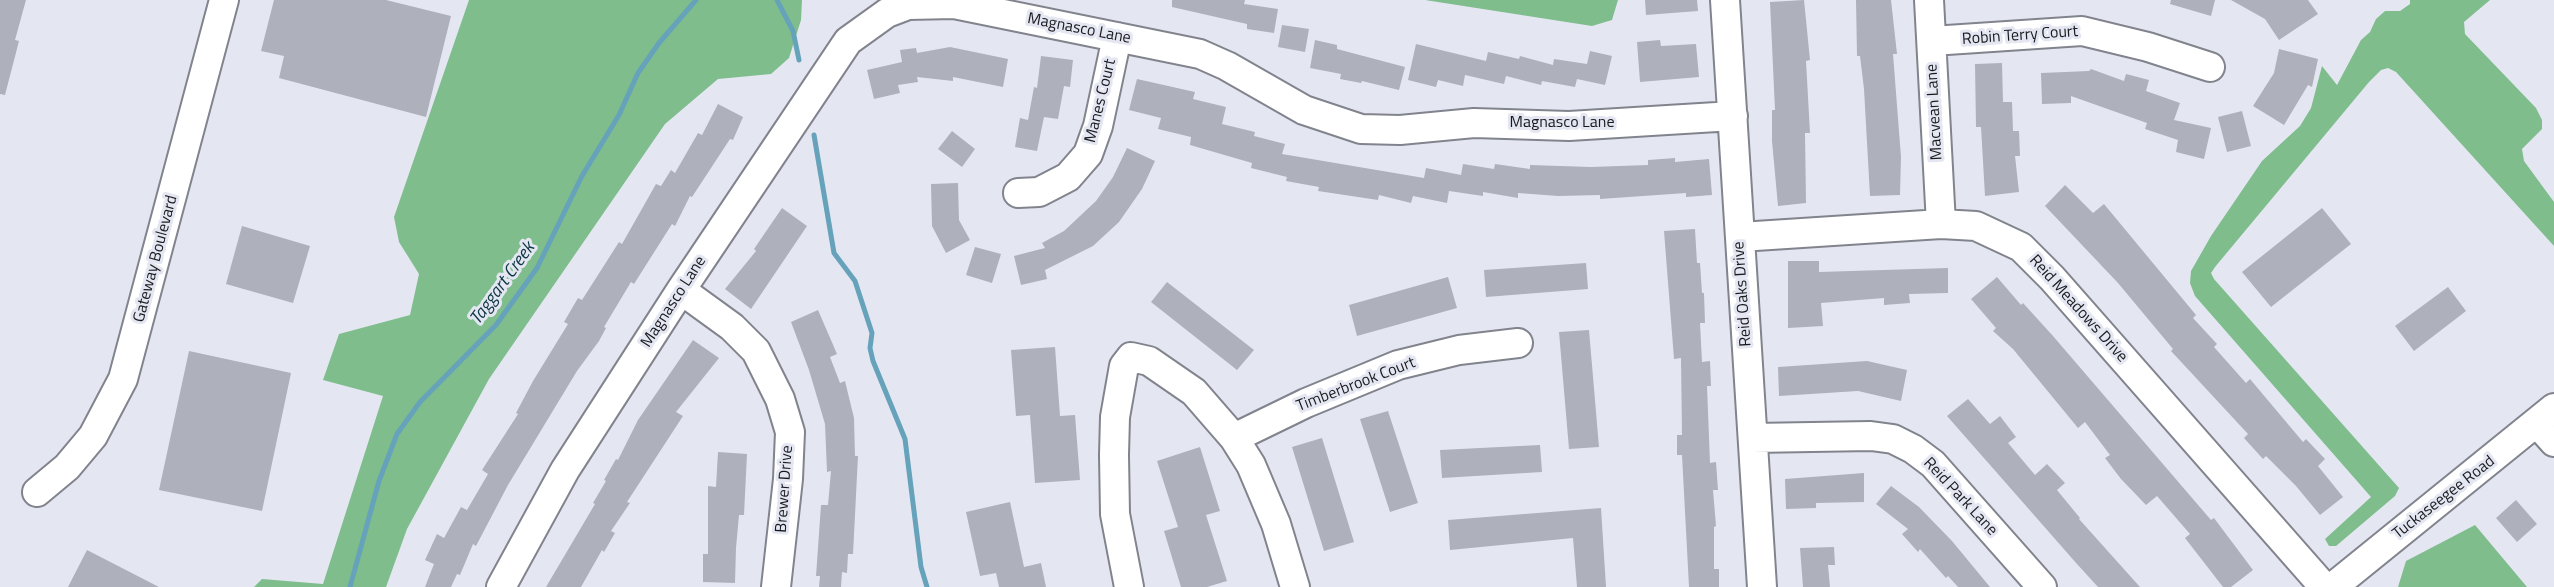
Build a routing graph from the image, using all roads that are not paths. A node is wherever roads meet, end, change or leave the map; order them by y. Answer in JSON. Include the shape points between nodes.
{"nodes":[{"id":1,"x":224,"y":0,"type":"edge"},
{"id":2,"x":1725,"y":0,"type":"edge"},
{"id":3,"x":1929,"y":0,"type":"edge"},
{"id":4,"x":1117,"y":37,"type":"junction"},
{"id":5,"x":1932,"y":41,"type":"junction"},
{"id":6,"x":2210,"y":67,"type":"dead end"},
{"id":7,"x":1733,"y":116,"type":"junction"},
{"id":8,"x":1018,"y":193,"type":"dead end"},
{"id":9,"x":1941,"y":224,"type":"junction"},
{"id":10,"x":1740,"y":237,"type":"junction"},
{"id":11,"x":681,"y":290,"type":"junction"},
{"id":12,"x":1518,"y":344,"type":"dead end"},
{"id":13,"x":2548,"y":424,"type":"edge"},
{"id":14,"x":1234,"y":438,"type":"junction"},
{"id":15,"x":1753,"y":438,"type":"junction"},
{"id":16,"x":37,"y":492,"type":"dead end"},
{"id":17,"x":501,"y":587,"type":"edge"},
{"id":18,"x":776,"y":587,"type":"edge"},
{"id":19,"x":1129,"y":587,"type":"edge"},
{"id":20,"x":1294,"y":587,"type":"edge"},
{"id":21,"x":1762,"y":587,"type":"edge"},
{"id":22,"x":2042,"y":587,"type":"edge"},
{"id":23,"x":2324,"y":587,"type":"edge"},
{"id":24,"x":2333,"y":587,"type":"edge"}],
"edges":[{"from":1,"to":16,"type":"street","name":"Gateway Boulevard","via":[[123,379],[93,436],[67,467]]},
{"from":2,"to":7,"type":"street","name":"Reid Oaks Drive"},
{"from":3,"to":5,"type":"street","name":"Macvean Lane"},
{"from":4,"to":7,"type":"street","name":"Magnasco Lane","via":[[1200,54],[1304,110],[1361,129],[1400,130],[1474,123],[1569,126]]},
{"from":4,"to":8,"type":"street","name":"Manes Court","via":[[1088,154],[1068,177],[1039,192]]},
{"from":4,"to":11,"type":"street","name":"Magnasco Lane","via":[[954,4],[908,5],[887,13],[848,41]]},
{"from":5,"to":6,"type":"street","name":"Robin Terry Court","via":[[2082,31]]},
{"from":5,"to":9,"type":"street","name":"Macvean Lane"},
{"from":7,"to":10,"type":"street","name":"Reid Oaks Drive"},
{"from":9,"to":10,"type":"street","name":"Reid Meadows Drive"},
{"from":9,"to":23,"type":"street","name":"Reid Meadows Drive","via":[[1976,226],[2021,248],[2052,278]]},
{"from":10,"to":15,"type":"street","name":"Reid Oaks Drive"},
{"from":11,"to":17,"type":"street","name":"Magnasco Lane","via":[[565,470]]},
{"from":11,"to":18,"type":"street","name":"Brewer Drive","via":[[732,327],[756,351],[780,399],[790,432]]},
{"from":12,"to":14,"type":"street","name":"Timberbrook Court","via":[[1459,350],[1398,366],[1306,403]]},
{"from":13,"to":24,"type":"street","name":"Tuckaseegee Road"},
{"from":14,"to":19,"type":"street","via":[[1194,392],[1149,361],[1131,357],[1124,366],[1115,417],[1115,514]]},
{"from":14,"to":20,"type":"street","via":[[1251,465],[1276,524]]},
{"from":15,"to":21,"type":"street","name":"Reid Oaks Drive"},
{"from":15,"to":22,"type":"street","name":"Reid Park Lane","via":[[1871,436],[1913,449],[1933,464]]}]}
